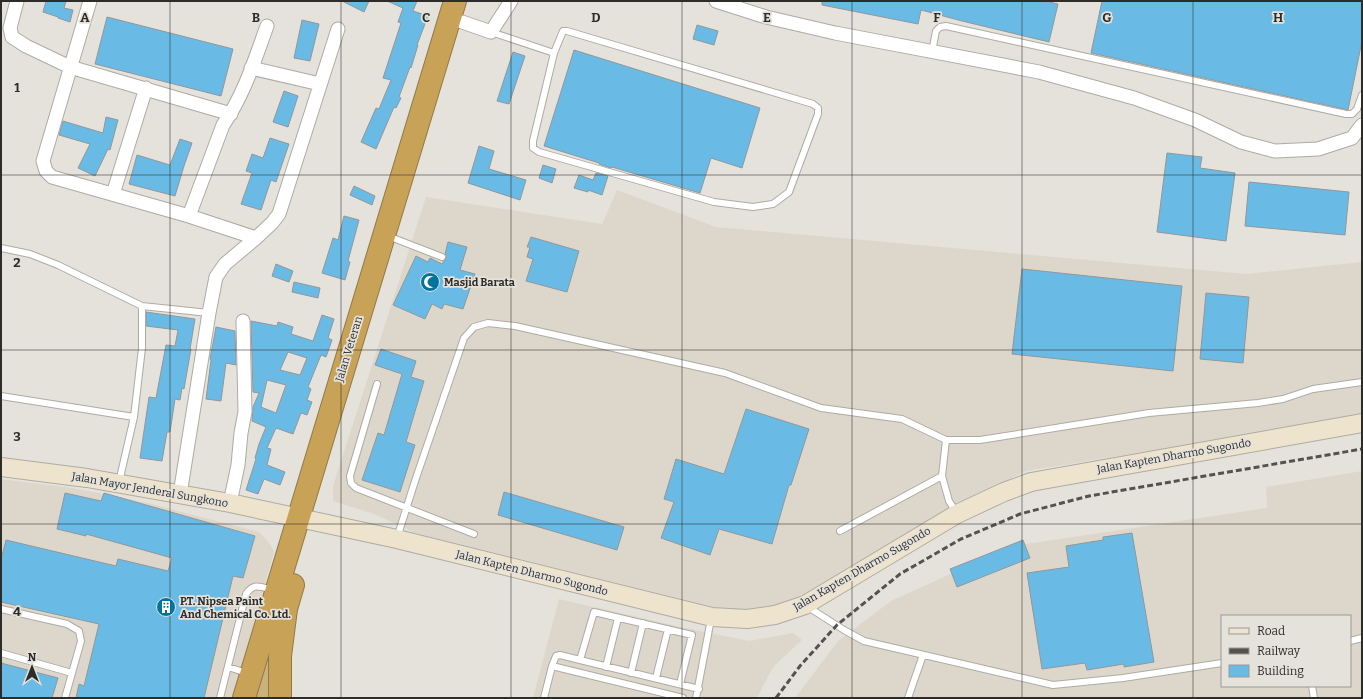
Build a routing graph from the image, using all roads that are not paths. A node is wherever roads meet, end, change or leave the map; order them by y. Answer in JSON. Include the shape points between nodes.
{"nodes":[{"id":1,"x":17,"y":1,"type":"edge"},
{"id":2,"x":90,"y":1,"type":"edge"},
{"id":3,"x":455,"y":1,"type":"edge"},
{"id":4,"x":469,"y":1,"type":"edge"},
{"id":5,"x":511,"y":1,"type":"edge"},
{"id":6,"x":716,"y":1,"type":"edge"},
{"id":7,"x":462,"y":22,"type":"junction"},
{"id":8,"x":267,"y":26,"type":"dead end"},
{"id":9,"x":338,"y":28,"type":"dead end"},
{"id":10,"x":491,"y":32,"type":"junction"},
{"id":11,"x":932,"y":52,"type":"junction"},
{"id":12,"x":554,"y":53,"type":"junction"},
{"id":13,"x":70,"y":67,"type":"junction"},
{"id":14,"x":251,"y":68,"type":"junction"},
{"id":15,"x":320,"y":84,"type":"junction"},
{"id":16,"x":146,"y":88,"type":"junction"},
{"id":17,"x":1362,"y":95,"type":"edge"},
{"id":18,"x":231,"y":114,"type":"junction"},
{"id":19,"x":1362,"y":125,"type":"edge"},
{"id":20,"x":113,"y":194,"type":"junction"},
{"id":21,"x":189,"y":216,"type":"junction"},
{"id":22,"x":256,"y":238,"type":"junction"},
{"id":23,"x":393,"y":238,"type":"junction"},
{"id":24,"x":1,"y":248,"type":"edge"},
{"id":25,"x":442,"y":257,"type":"dead end"},
{"id":26,"x":142,"y":306,"type":"junction"},
{"id":27,"x":209,"y":313,"type":"junction"},
{"id":28,"x":243,"y":321,"type":"dead end"},
{"id":29,"x":1362,"y":382,"type":"edge"},
{"id":30,"x":377,"y":384,"type":"dead end"},
{"id":31,"x":1,"y":396,"type":"edge"},
{"id":32,"x":134,"y":417,"type":"junction"},
{"id":33,"x":1362,"y":423,"type":"edge"},
{"id":34,"x":946,"y":440,"type":"junction"},
{"id":35,"x":1,"y":467,"type":"edge"},
{"id":36,"x":942,"y":476,"type":"junction"},
{"id":37,"x":119,"y":483,"type":"junction"},
{"id":38,"x":180,"y":494,"type":"junction"},
{"id":39,"x":230,"y":503,"type":"junction"},
{"id":40,"x":407,"y":508,"type":"junction"},
{"id":41,"x":957,"y":514,"type":"junction"},
{"id":42,"x":304,"y":520,"type":"junction"},
{"id":43,"x":840,"y":531,"type":"dead end"},
{"id":44,"x":474,"y":534,"type":"dead end"},
{"id":45,"x":397,"y":539,"type":"junction"},
{"id":46,"x":276,"y":590,"type":"junction"},
{"id":47,"x":805,"y":605,"type":"junction"},
{"id":48,"x":1,"y":610,"type":"edge"},
{"id":49,"x":712,"y":617,"type":"junction"},
{"id":50,"x":618,"y":618,"type":"junction"},
{"id":51,"x":643,"y":623,"type":"junction"},
{"id":52,"x":668,"y":629,"type":"junction"},
{"id":53,"x":1362,"y":638,"type":"edge"},
{"id":54,"x":1351,"y":641,"type":"edge"},
{"id":55,"x":1,"y":653,"type":"edge"},
{"id":56,"x":269,"y":654,"type":"junction"},
{"id":57,"x":923,"y":655,"type":"junction"},
{"id":58,"x":580,"y":660,"type":"junction"},
{"id":59,"x":1221,"y":663,"type":"edge"},
{"id":60,"x":552,"y":666,"type":"junction"},
{"id":61,"x":228,"y":667,"type":"junction"},
{"id":62,"x":606,"y":667,"type":"junction"},
{"id":63,"x":72,"y":673,"type":"junction"},
{"id":64,"x":631,"y":673,"type":"junction"},
{"id":65,"x":252,"y":674,"type":"junction"},
{"id":66,"x":656,"y":678,"type":"junction"},
{"id":67,"x":680,"y":684,"type":"junction"},
{"id":68,"x":1312,"y":687,"type":"edge"},
{"id":69,"x":699,"y":689,"type":"junction"},
{"id":70,"x":65,"y":698,"type":"edge"},
{"id":71,"x":220,"y":698,"type":"edge"},
{"id":72,"x":244,"y":698,"type":"edge"},
{"id":73,"x":280,"y":698,"type":"edge"},
{"id":74,"x":544,"y":698,"type":"edge"},
{"id":75,"x":683,"y":698,"type":"edge"},
{"id":76,"x":696,"y":698,"type":"edge"},
{"id":77,"x":908,"y":698,"type":"edge"},
{"id":78,"x":1314,"y":698,"type":"edge"}],
"edges":[{"from":1,"to":13,"type":"street","via":[[10,28],[12,36],[26,46]]},
{"from":2,"to":13,"type":"street"},
{"from":3,"to":42,"type":"highway","name":"Jalan Veteran"},
{"from":4,"to":7,"type":"highway","name":"Jalan Veteran"},
{"from":5,"to":10,"type":"street"},
{"from":6,"to":11,"type":"street","via":[[820,30]]},
{"from":7,"to":10,"type":"street"},
{"from":7,"to":23,"type":"highway","name":"Jalan Veteran"},
{"from":8,"to":14,"type":"street"},
{"from":9,"to":15,"type":"street"},
{"from":10,"to":12,"type":"lane"},
{"from":11,"to":17,"type":"lane","via":[[936,31],[946,26],[1346,114],[1352,114],[1357,109]]},
{"from":11,"to":19,"type":"street","via":[[1040,72],[1134,98],[1194,120],[1241,142],[1275,150],[1318,149],[1352,138]]},
{"from":12,"to":12,"type":"lane","via":[[533,141],[534,148],[539,152],[714,202],[752,207],[772,204],[790,192],[818,114],[818,108],[813,104],[567,31],[561,34]]},
{"from":13,"to":16,"type":"street"},
{"from":13,"to":20,"type":"street","via":[[43,161],[46,171],[52,177]]},
{"from":14,"to":15,"type":"street"},
{"from":14,"to":18,"type":"street"},
{"from":15,"to":22,"type":"street","via":[[279,214]]},
{"from":16,"to":18,"type":"street"},
{"from":16,"to":20,"type":"street"},
{"from":18,"to":21,"type":"street","via":[[223,125]]},
{"from":20,"to":21,"type":"street"},
{"from":21,"to":22,"type":"street"},
{"from":22,"to":27,"type":"street","via":[[225,264],[216,277]]},
{"from":23,"to":25,"type":"lane"},
{"from":23,"to":42,"type":"highway","name":"Jalan Veteran"},
{"from":24,"to":26,"type":"lane","via":[[30,254],[58,265]]},
{"from":26,"to":27,"type":"lane"},
{"from":26,"to":32,"type":"lane","via":[[142,348]]},
{"from":27,"to":38,"type":"street"},
{"from":28,"to":39,"type":"street","via":[[245,412]]},
{"from":29,"to":34,"type":"lane","via":[[1313,389],[1284,399],[1258,403],[1150,412],[980,440]]},
{"from":30,"to":40,"type":"lane","via":[[350,476],[351,483],[356,488]]},
{"from":31,"to":32,"type":"lane"},
{"from":32,"to":37,"type":"lane"},
{"from":33,"to":41,"type":"main road","name":"Jalan Kapten Dharmo Sugondo","via":[[1031,482]]},
{"from":34,"to":36,"type":"lane"},
{"from":34,"to":40,"type":"lane","via":[[902,419],[821,408],[726,373],[515,326],[488,324],[474,327],[464,338]]},
{"from":35,"to":37,"type":"main road","name":"Jalan Mayor Jenderal Sungkono"},
{"from":36,"to":41,"type":"lane","via":[[949,501]]},
{"from":36,"to":43,"type":"lane"},
{"from":37,"to":38,"type":"main road","name":"Jalan Mayor Jenderal Sungkono"},
{"from":38,"to":39,"type":"main road","name":"Jalan Mayor Jenderal Sungkono"},
{"from":39,"to":42,"type":"main road","name":"Jalan Mayor Jenderal Sungkono"},
{"from":40,"to":44,"type":"lane"},
{"from":40,"to":45,"type":"lane"},
{"from":41,"to":47,"type":"main road","name":"Jalan Kapten Dharmo Sugondo"},
{"from":42,"to":45,"type":"main road","name":"Jalan Kapten Dharmo Sugondo"},
{"from":42,"to":46,"type":"highway","name":"Jalan Veteran"},
{"from":42,"to":56,"type":"highway","name":"Jalan Veteran","via":[[286,609]]},
{"from":45,"to":49,"type":"main road","name":"Jalan Kapten Dharmo Sugondo"},
{"from":46,"to":56,"type":"highway","name":"Jalan Veteran"},
{"from":46,"to":61,"type":"lane","via":[[256,586],[250,588],[246,594]]},
{"from":47,"to":49,"type":"main road","name":"Jalan Kapten Dharmo Sugondo","via":[[775,615],[747,619]]},
{"from":47,"to":57,"type":"lane","via":[[864,641]]},
{"from":48,"to":63,"type":"lane","via":[[67,624],[79,631],[81,641]]},
{"from":49,"to":69,"type":"lane"},
{"from":50,"to":51,"type":"lane"},
{"from":50,"to":58,"type":"lane","via":[[594,612]]},
{"from":50,"to":62,"type":"lane"},
{"from":51,"to":52,"type":"lane"},
{"from":51,"to":64,"type":"lane"},
{"from":52,"to":66,"type":"lane"},
{"from":52,"to":67,"type":"lane","via":[[692,635]]},
{"from":53,"to":54,"type":"lane"},
{"from":55,"to":63,"type":"lane"},
{"from":56,"to":65,"type":"highway","name":"Jalan Veteran"},
{"from":56,"to":73,"type":"highway","name":"Jalan Veteran"},
{"from":57,"to":59,"type":"lane","via":[[1053,685],[1123,678]]},
{"from":57,"to":77,"type":"lane"},
{"from":58,"to":60,"type":"lane","via":[[560,655],[556,656]]},
{"from":58,"to":62,"type":"lane"},
{"from":60,"to":74,"type":"lane"},
{"from":60,"to":75,"type":"lane"},
{"from":61,"to":65,"type":"lane"},
{"from":61,"to":71,"type":"lane"},
{"from":62,"to":64,"type":"lane"},
{"from":63,"to":70,"type":"lane"},
{"from":64,"to":66,"type":"lane"},
{"from":65,"to":72,"type":"highway","name":"Jalan Veteran"},
{"from":66,"to":67,"type":"lane"},
{"from":67,"to":69,"type":"lane"},
{"from":68,"to":78,"type":"lane"},
{"from":69,"to":76,"type":"lane"}]}
